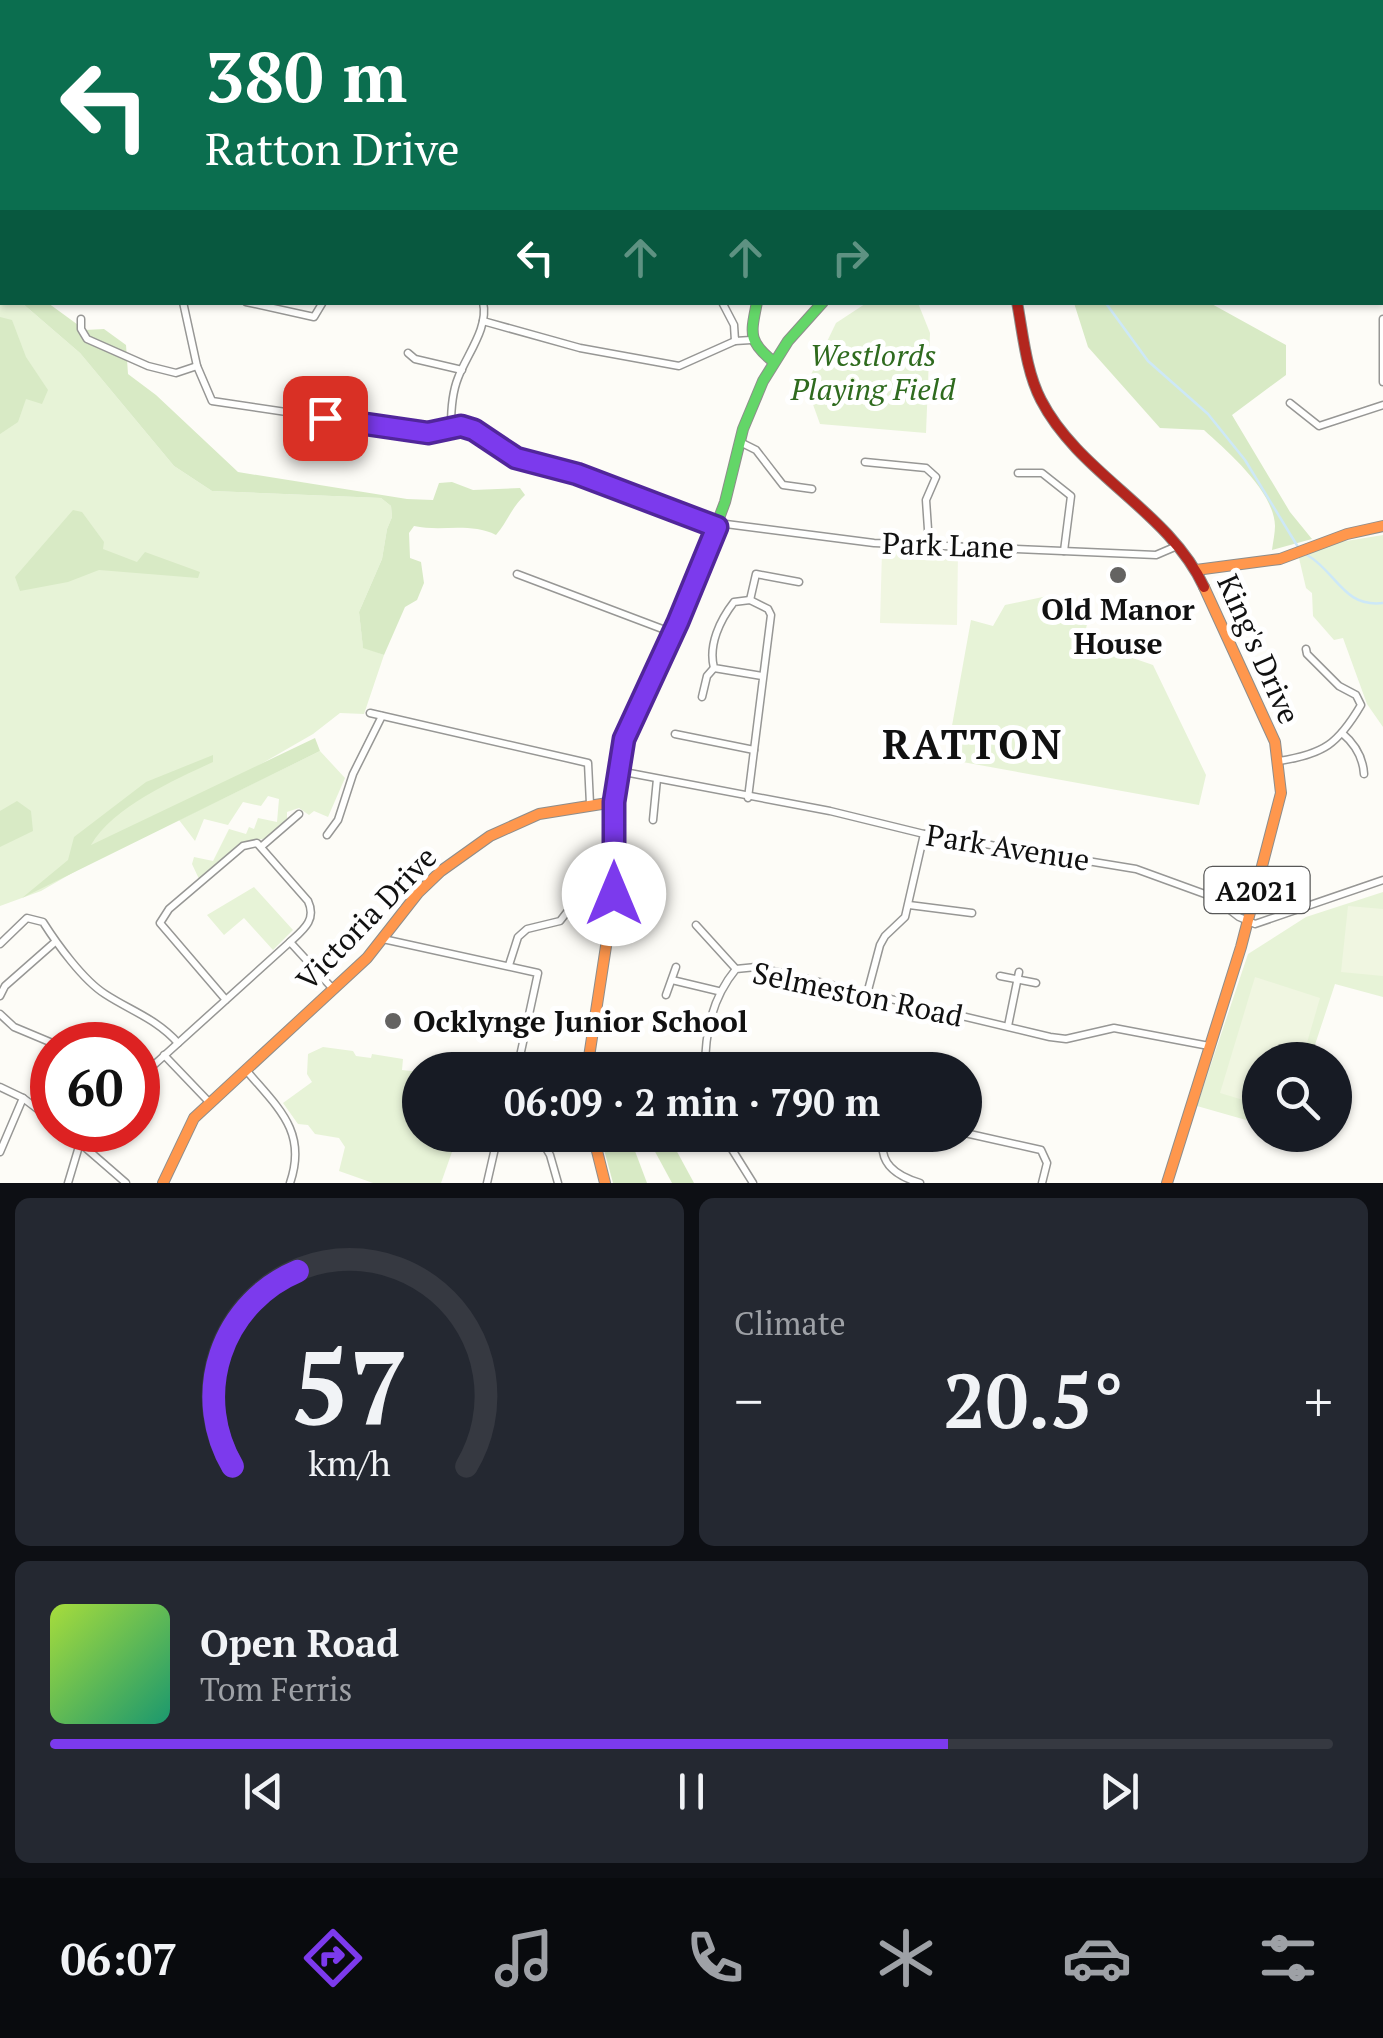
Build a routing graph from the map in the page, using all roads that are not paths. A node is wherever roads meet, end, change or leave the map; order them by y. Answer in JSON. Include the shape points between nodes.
{"nodes":[{"id":1,"x":183,"y":305,"type":"edge"},
{"id":2,"x":259,"y":305,"type":"edge"},
{"id":3,"x":322,"y":305,"type":"edge"},
{"id":4,"x":483,"y":305,"type":"edge"},
{"id":5,"x":724,"y":305,"type":"edge"},
{"id":6,"x":757,"y":305,"type":"edge"},
{"id":7,"x":820,"y":305,"type":"edge"},
{"id":8,"x":1018,"y":305,"type":"edge"},
{"id":9,"x":81,"y":319,"type":"dead end"},
{"id":10,"x":1383,"y":319,"type":"edge"},
{"id":11,"x":484,"y":321,"type":"junction"},
{"id":12,"x":751,"y":340,"type":"junction"},
{"id":13,"x":735,"y":341,"type":"junction"},
{"id":14,"x":408,"y":352,"type":"dead end"},
{"id":15,"x":774,"y":362,"type":"junction"},
{"id":16,"x":197,"y":366,"type":"junction"},
{"id":17,"x":462,"y":370,"type":"junction"},
{"id":18,"x":1383,"y":382,"type":"edge"},
{"id":19,"x":1290,"y":403,"type":"dead end"},
{"id":20,"x":1383,"y":405,"type":"edge"},
{"id":21,"x":452,"y":426,"type":"junction"},
{"id":22,"x":740,"y":442,"type":"junction"},
{"id":23,"x":865,"y":462,"type":"dead end"},
{"id":24,"x":1018,"y":473,"type":"dead end"},
{"id":25,"x":812,"y":489,"type":"dead end"},
{"id":26,"x":718,"y":525,"type":"junction"},
{"id":27,"x":1383,"y":526,"type":"edge"},
{"id":28,"x":929,"y":544,"type":"junction"},
{"id":29,"x":1177,"y":546,"type":"junction"},
{"id":30,"x":1064,"y":551,"type":"junction"},
{"id":31,"x":1196,"y":570,"type":"junction"},
{"id":32,"x":516,"y":574,"type":"dead end"},
{"id":33,"x":799,"y":582,"type":"dead end"},
{"id":34,"x":750,"y":600,"type":"junction"},
{"id":35,"x":673,"y":632,"type":"junction"},
{"id":36,"x":1306,"y":649,"type":"dead end"},
{"id":37,"x":714,"y":668,"type":"junction"},
{"id":38,"x":762,"y":676,"type":"junction"},
{"id":39,"x":702,"y":697,"type":"dead end"},
{"id":40,"x":370,"y":713,"type":"dead end"},
{"id":41,"x":382,"y":716,"type":"junction"},
{"id":42,"x":1342,"y":733,"type":"junction"},
{"id":43,"x":675,"y":734,"type":"dead end"},
{"id":44,"x":754,"y":750,"type":"junction"},
{"id":45,"x":1279,"y":761,"type":"junction"},
{"id":46,"x":618,"y":771,"type":"junction"},
{"id":47,"x":1364,"y":774,"type":"dead end"},
{"id":48,"x":657,"y":779,"type":"junction"},
{"id":49,"x":748,"y":798,"type":"junction"},
{"id":50,"x":614,"y":802,"type":"junction"},
{"id":51,"x":590,"y":804,"type":"junction"},
{"id":52,"x":299,"y":814,"type":"dead end"},
{"id":53,"x":653,"y":820,"type":"dead end"},
{"id":54,"x":924,"y":834,"type":"junction"},
{"id":55,"x":327,"y":835,"type":"dead end"},
{"id":56,"x":262,"y":846,"type":"junction"},
{"id":57,"x":1383,"y":880,"type":"edge"},
{"id":58,"x":587,"y":896,"type":"dead end"},
{"id":59,"x":909,"y":905,"type":"junction"},
{"id":60,"x":972,"y":913,"type":"dead end"},
{"id":61,"x":1248,"y":922,"type":"junction"},
{"id":62,"x":696,"y":925,"type":"dead end"},
{"id":63,"x":384,"y":939,"type":"junction"},
{"id":64,"x":55,"y":942,"type":"junction"},
{"id":65,"x":290,"y":942,"type":"junction"},
{"id":66,"x":0,"y":944,"type":"edge"},
{"id":67,"x":509,"y":965,"type":"junction"},
{"id":68,"x":676,"y":968,"type":"dead end"},
{"id":69,"x":736,"y":969,"type":"junction"},
{"id":70,"x":1000,"y":976,"type":"dead end"},
{"id":71,"x":1018,"y":976,"type":"junction"},
{"id":72,"x":672,"y":980,"type":"junction"},
{"id":73,"x":1036,"y":983,"type":"dead end"},
{"id":74,"x":334,"y":990,"type":"junction"},
{"id":75,"x":718,"y":992,"type":"junction"},
{"id":76,"x":666,"y":994,"type":"dead end"},
{"id":77,"x":867,"y":994,"type":"junction"},
{"id":78,"x":0,"y":996,"type":"edge"},
{"id":79,"x":226,"y":1000,"type":"junction"},
{"id":80,"x":0,"y":1014,"type":"edge"},
{"id":81,"x":1008,"y":1026,"type":"junction"},
{"id":82,"x":30,"y":1034,"type":"edge"},
{"id":83,"x":178,"y":1043,"type":"junction"},
{"id":84,"x":1208,"y":1046,"type":"junction"},
{"id":85,"x":521,"y":1052,"type":"edge"},
{"id":86,"x":590,"y":1052,"type":"edge"},
{"id":87,"x":705,"y":1052,"type":"edge"},
{"id":88,"x":164,"y":1055,"type":"junction"},
{"id":89,"x":160,"y":1059,"type":"edge"},
{"id":90,"x":245,"y":1069,"type":"junction"},
{"id":91,"x":0,"y":1088,"type":"edge"},
{"id":92,"x":23,"y":1098,"type":"junction"},
{"id":93,"x":208,"y":1102,"type":"junction"},
{"id":94,"x":30,"y":1103,"type":"edge"},
{"id":95,"x":982,"y":1137,"type":"edge"},
{"id":96,"x":0,"y":1152,"type":"edge"},
{"id":97,"x":77,"y":1152,"type":"edge"},
{"id":98,"x":90,"y":1152,"type":"edge"},
{"id":99,"x":494,"y":1152,"type":"edge"},
{"id":100,"x":548,"y":1152,"type":"edge"},
{"id":101,"x":598,"y":1152,"type":"edge"},
{"id":102,"x":734,"y":1152,"type":"edge"},
{"id":103,"x":884,"y":1152,"type":"edge"},
{"id":104,"x":68,"y":1183,"type":"edge"},
{"id":105,"x":126,"y":1183,"type":"edge"},
{"id":106,"x":163,"y":1183,"type":"edge"},
{"id":107,"x":290,"y":1183,"type":"edge"},
{"id":108,"x":487,"y":1183,"type":"edge"},
{"id":109,"x":558,"y":1183,"type":"edge"},
{"id":110,"x":606,"y":1183,"type":"edge"},
{"id":111,"x":753,"y":1183,"type":"edge"},
{"id":112,"x":920,"y":1183,"type":"edge"},
{"id":113,"x":1042,"y":1183,"type":"edge"},
{"id":114,"x":1166,"y":1183,"type":"edge"}],
"edges":[{"from":1,"to":16,"type":"street"},
{"from":2,"to":3,"type":"street","via":[[314,318]]},
{"from":4,"to":11,"type":"street"},
{"from":5,"to":13,"type":"street"},
{"from":6,"to":12,"type":"main road"},
{"from":7,"to":15,"type":"main road"},
{"from":8,"to":29,"type":"main road","name":"King's Drive","number":"A2021","via":[[1041,400],[1068,438]]},
{"from":9,"to":16,"type":"street","via":[[87,339],[148,366],[176,373]]},
{"from":10,"to":18,"type":"street"},
{"from":11,"to":13,"type":"street","via":[[679,366]]},
{"from":11,"to":17,"type":"street"},
{"from":12,"to":13,"type":"street"},
{"from":12,"to":15,"type":"main road"},
{"from":14,"to":17,"type":"street"},
{"from":15,"to":22,"type":"main road"},
{"from":16,"to":21,"type":"street","via":[[212,401],[428,433]]},
{"from":17,"to":21,"type":"street"},
{"from":19,"to":20,"type":"street","via":[[1318,426]]},
{"from":21,"to":26,"type":"street","name":"Park Lane","via":[[474,430],[516,458]]},
{"from":22,"to":25,"type":"street","via":[[756,450],[783,484]]},
{"from":22,"to":26,"type":"main road"},
{"from":23,"to":28,"type":"street","via":[[926,468],[936,476],[926,500]]},
{"from":24,"to":30,"type":"street","via":[[1042,473],[1071,496]]},
{"from":26,"to":28,"type":"street","name":"Park Lane"},
{"from":26,"to":35,"type":"main road"},
{"from":27,"to":31,"type":"main road","via":[[1352,530],[1258,564]]},
{"from":28,"to":30,"type":"street","name":"Park Lane"},
{"from":29,"to":30,"type":"street","name":"Park Lane","via":[[1156,554]]},
{"from":29,"to":31,"type":"main road","name":"King's Drive","number":"A2021"},
{"from":31,"to":45,"type":"main road","name":"King's Drive","number":"A2021"},
{"from":32,"to":35,"type":"street"},
{"from":33,"to":34,"type":"street","via":[[756,574]]},
{"from":34,"to":37,"type":"street","via":[[734,602],[725,614],[711,655]]},
{"from":34,"to":38,"type":"street","via":[[770,615]]},
{"from":35,"to":46,"type":"main road","via":[[624,739]]},
{"from":36,"to":42,"type":"street","via":[[1332,681],[1360,700]]},
{"from":37,"to":38,"type":"street"},
{"from":37,"to":39,"type":"street"},
{"from":38,"to":44,"type":"street"},
{"from":40,"to":41,"type":"street"},
{"from":41,"to":51,"type":"street","via":[[588,763]]},
{"from":41,"to":55,"type":"street"},
{"from":42,"to":45,"type":"street","via":[[1313,755]]},
{"from":42,"to":47,"type":"street","via":[[1354,743]]},
{"from":43,"to":44,"type":"street"},
{"from":44,"to":49,"type":"street"},
{"from":45,"to":61,"type":"main road","name":"King's Drive","number":"A2021","via":[[1281,793]]},
{"from":46,"to":48,"type":"street","name":"Park Avenue"},
{"from":46,"to":50,"type":"main road"},
{"from":48,"to":49,"type":"street","name":"Park Avenue"},
{"from":48,"to":53,"type":"street"},
{"from":49,"to":54,"type":"street","name":"Park Avenue"},
{"from":50,"to":51,"type":"main road","name":"Victoria Drive"},
{"from":50,"to":86,"type":"main road","via":[[614,894]]},
{"from":51,"to":63,"type":"main road","name":"Victoria Drive","via":[[539,814],[490,836],[418,893]]},
{"from":52,"to":56,"type":"street"},
{"from":54,"to":59,"type":"street"},
{"from":54,"to":61,"type":"street","name":"Park Avenue","via":[[1136,868],[1213,897]]},
{"from":56,"to":65,"type":"street","via":[[311,908],[308,925]]},
{"from":56,"to":79,"type":"street","via":[[243,846],[160,924]]},
{"from":57,"to":61,"type":"street","via":[[1264,923]]},
{"from":58,"to":67,"type":"street","via":[[560,920],[518,936]]},
{"from":59,"to":60,"type":"street"},
{"from":59,"to":77,"type":"street","via":[[880,945]]},
{"from":61,"to":84,"type":"main road","name":"King's Drive","number":"A2021"},
{"from":62,"to":69,"type":"street"},
{"from":63,"to":67,"type":"street"},
{"from":63,"to":74,"type":"main road","name":"Victoria Drive"},
{"from":64,"to":66,"type":"street","via":[[42,922],[27,918]]},
{"from":64,"to":78,"type":"street"},
{"from":64,"to":83,"type":"street","via":[[103,994],[144,1013]]},
{"from":65,"to":74,"type":"street"},
{"from":65,"to":79,"type":"street"},
{"from":67,"to":85,"type":"street","via":[[538,973]]},
{"from":68,"to":72,"type":"street"},
{"from":69,"to":75,"type":"street","name":"Selmeston Road"},
{"from":69,"to":77,"type":"street","name":"Selmeston Road","via":[[756,967]]},
{"from":70,"to":71,"type":"street"},
{"from":71,"to":73,"type":"street"},
{"from":71,"to":81,"type":"street"},
{"from":72,"to":75,"type":"street","name":"Selmeston Road"},
{"from":72,"to":76,"type":"street"},
{"from":74,"to":90,"type":"main road","name":"Victoria Drive"},
{"from":75,"to":87,"type":"street","name":"Selmeston Road"},
{"from":77,"to":81,"type":"street","name":"Selmeston Road"},
{"from":79,"to":83,"type":"street"},
{"from":80,"to":82,"type":"street"},
{"from":81,"to":84,"type":"street","name":"Selmeston Road","via":[[1066,1039],[1114,1028]]},
{"from":83,"to":88,"type":"street"},
{"from":84,"to":114,"type":"main road","name":"King's Drive","number":"A2021"},
{"from":88,"to":89,"type":"street"},
{"from":88,"to":93,"type":"street"},
{"from":90,"to":93,"type":"main road","name":"Victoria Drive"},
{"from":90,"to":107,"type":"street","via":[[293,1132]]},
{"from":91,"to":92,"type":"street"},
{"from":92,"to":94,"type":"street"},
{"from":92,"to":96,"type":"street"},
{"from":93,"to":106,"type":"main road","name":"Victoria Drive","via":[[187,1129]]},
{"from":95,"to":113,"type":"street","via":[[1041,1150],[1047,1164]]},
{"from":97,"to":104,"type":"street"},
{"from":98,"to":105,"type":"street"},
{"from":99,"to":108,"type":"street"},
{"from":100,"to":109,"type":"street"},
{"from":101,"to":110,"type":"main road"},
{"from":102,"to":111,"type":"street"},
{"from":103,"to":112,"type":"street","via":[[891,1169]]}]}
